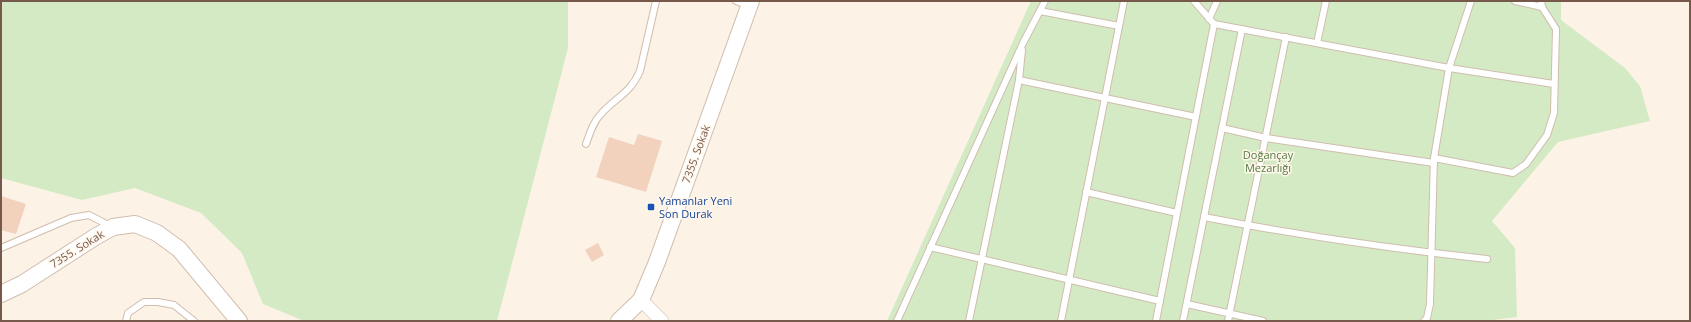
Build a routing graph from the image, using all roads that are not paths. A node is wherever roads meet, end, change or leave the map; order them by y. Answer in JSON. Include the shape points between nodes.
{"nodes":[{"id":1,"x":656,"y":1,"type":"edge"},
{"id":2,"x":1045,"y":1,"type":"edge"},
{"id":3,"x":1124,"y":1,"type":"edge"},
{"id":4,"x":1194,"y":1,"type":"edge"},
{"id":5,"x":1217,"y":1,"type":"edge"},
{"id":6,"x":1326,"y":1,"type":"edge"},
{"id":7,"x":1471,"y":1,"type":"edge"},
{"id":8,"x":1515,"y":1,"type":"edge"},
{"id":9,"x":745,"y":3,"type":"edge"},
{"id":10,"x":1542,"y":4,"type":"edge"},
{"id":11,"x":1040,"y":11,"type":"junction"},
{"id":12,"x":1209,"y":19,"type":"junction"},
{"id":13,"x":1214,"y":24,"type":"junction"},
{"id":14,"x":1119,"y":26,"type":"junction"},
{"id":15,"x":1242,"y":29,"type":"junction"},
{"id":16,"x":1286,"y":37,"type":"junction"},
{"id":17,"x":1024,"y":43,"type":"junction"},
{"id":18,"x":1317,"y":43,"type":"junction"},
{"id":19,"x":1450,"y":68,"type":"junction"},
{"id":20,"x":1019,"y":80,"type":"junction"},
{"id":21,"x":1554,"y":84,"type":"junction"},
{"id":22,"x":1105,"y":98,"type":"junction"},
{"id":23,"x":1196,"y":117,"type":"junction"},
{"id":24,"x":1222,"y":128,"type":"junction"},
{"id":25,"x":1266,"y":138,"type":"junction"},
{"id":26,"x":586,"y":144,"type":"dead end"},
{"id":27,"x":1434,"y":160,"type":"junction"},
{"id":28,"x":1086,"y":192,"type":"junction"},
{"id":29,"x":1177,"y":213,"type":"junction"},
{"id":30,"x":1204,"y":217,"type":"junction"},
{"id":31,"x":1248,"y":225,"type":"junction"},
{"id":32,"x":113,"y":227,"type":"junction"},
{"id":33,"x":930,"y":247,"type":"junction"},
{"id":34,"x":1,"y":248,"type":"edge"},
{"id":35,"x":1431,"y":253,"type":"junction"},
{"id":36,"x":982,"y":259,"type":"junction"},
{"id":37,"x":1487,"y":259,"type":"dead end"},
{"id":38,"x":1069,"y":280,"type":"junction"},
{"id":39,"x":1,"y":294,"type":"edge"},
{"id":40,"x":641,"y":300,"type":"junction"},
{"id":41,"x":1160,"y":301,"type":"junction"},
{"id":42,"x":1187,"y":304,"type":"junction"},
{"id":43,"x":1230,"y":314,"type":"junction"},
{"id":44,"x":126,"y":321,"type":"edge"},
{"id":45,"x":194,"y":321,"type":"edge"},
{"id":46,"x":239,"y":321,"type":"edge"},
{"id":47,"x":619,"y":321,"type":"edge"},
{"id":48,"x":662,"y":321,"type":"edge"},
{"id":49,"x":897,"y":321,"type":"edge"},
{"id":50,"x":969,"y":321,"type":"edge"},
{"id":51,"x":1061,"y":321,"type":"edge"},
{"id":52,"x":1156,"y":321,"type":"edge"},
{"id":53,"x":1183,"y":321,"type":"edge"},
{"id":54,"x":1228,"y":321,"type":"edge"},
{"id":55,"x":1263,"y":321,"type":"edge"},
{"id":56,"x":1424,"y":321,"type":"edge"}],
"edges":[{"from":1,"to":26,"type":"lane","via":[[640,71],[628,91],[601,113],[592,125]]},
{"from":2,"to":11,"type":"lane"},
{"from":3,"to":14,"type":"lane"},
{"from":4,"to":12,"type":"lane"},
{"from":5,"to":12,"type":"lane"},
{"from":6,"to":18,"type":"lane"},
{"from":7,"to":19,"type":"lane"},
{"from":8,"to":10,"type":"lane"},
{"from":9,"to":40,"type":"street","name":"7355. Sokak","via":[[657,262]]},
{"from":10,"to":21,"type":"lane","via":[[1556,29]]},
{"from":11,"to":14,"type":"lane"},
{"from":11,"to":17,"type":"lane"},
{"from":12,"to":13,"type":"lane"},
{"from":13,"to":15,"type":"lane"},
{"from":13,"to":23,"type":"lane"},
{"from":14,"to":22,"type":"lane"},
{"from":15,"to":16,"type":"lane"},
{"from":15,"to":24,"type":"lane"},
{"from":16,"to":18,"type":"lane"},
{"from":16,"to":25,"type":"lane"},
{"from":17,"to":20,"type":"lane"},
{"from":17,"to":33,"type":"lane"},
{"from":18,"to":19,"type":"lane"},
{"from":19,"to":21,"type":"lane"},
{"from":19,"to":27,"type":"lane"},
{"from":20,"to":22,"type":"lane"},
{"from":20,"to":36,"type":"lane"},
{"from":21,"to":27,"type":"lane","via":[[1554,113],[1547,135],[1526,164],[1513,173]]},
{"from":22,"to":23,"type":"lane"},
{"from":22,"to":28,"type":"lane"},
{"from":23,"to":29,"type":"lane"},
{"from":24,"to":25,"type":"lane"},
{"from":24,"to":30,"type":"lane"},
{"from":25,"to":27,"type":"lane"},
{"from":25,"to":31,"type":"lane"},
{"from":27,"to":35,"type":"lane"},
{"from":28,"to":29,"type":"lane"},
{"from":28,"to":38,"type":"lane"},
{"from":29,"to":41,"type":"lane"},
{"from":30,"to":31,"type":"lane"},
{"from":30,"to":42,"type":"lane"},
{"from":31,"to":35,"type":"lane"},
{"from":31,"to":43,"type":"lane"},
{"from":32,"to":34,"type":"lane","via":[[89,215],[71,218]]},
{"from":32,"to":39,"type":"street","name":"7355. Sokak","via":[[22,284]]},
{"from":32,"to":46,"type":"street","name":"7355. Sokak","via":[[135,224],[157,232],[179,249]]},
{"from":33,"to":36,"type":"lane"},
{"from":33,"to":49,"type":"lane"},
{"from":35,"to":37,"type":"lane"},
{"from":35,"to":56,"type":"lane","via":[[1430,304]]},
{"from":36,"to":38,"type":"lane"},
{"from":36,"to":50,"type":"lane"},
{"from":38,"to":41,"type":"lane"},
{"from":38,"to":51,"type":"lane"},
{"from":40,"to":47,"type":"street","name":"7355. Sokak"},
{"from":40,"to":48,"type":"street"},
{"from":41,"to":52,"type":"lane"},
{"from":42,"to":43,"type":"lane"},
{"from":42,"to":53,"type":"lane"},
{"from":43,"to":54,"type":"lane"},
{"from":43,"to":55,"type":"lane"},
{"from":44,"to":45,"type":"lane","via":[[128,313],[144,302],[174,305]]}]}
